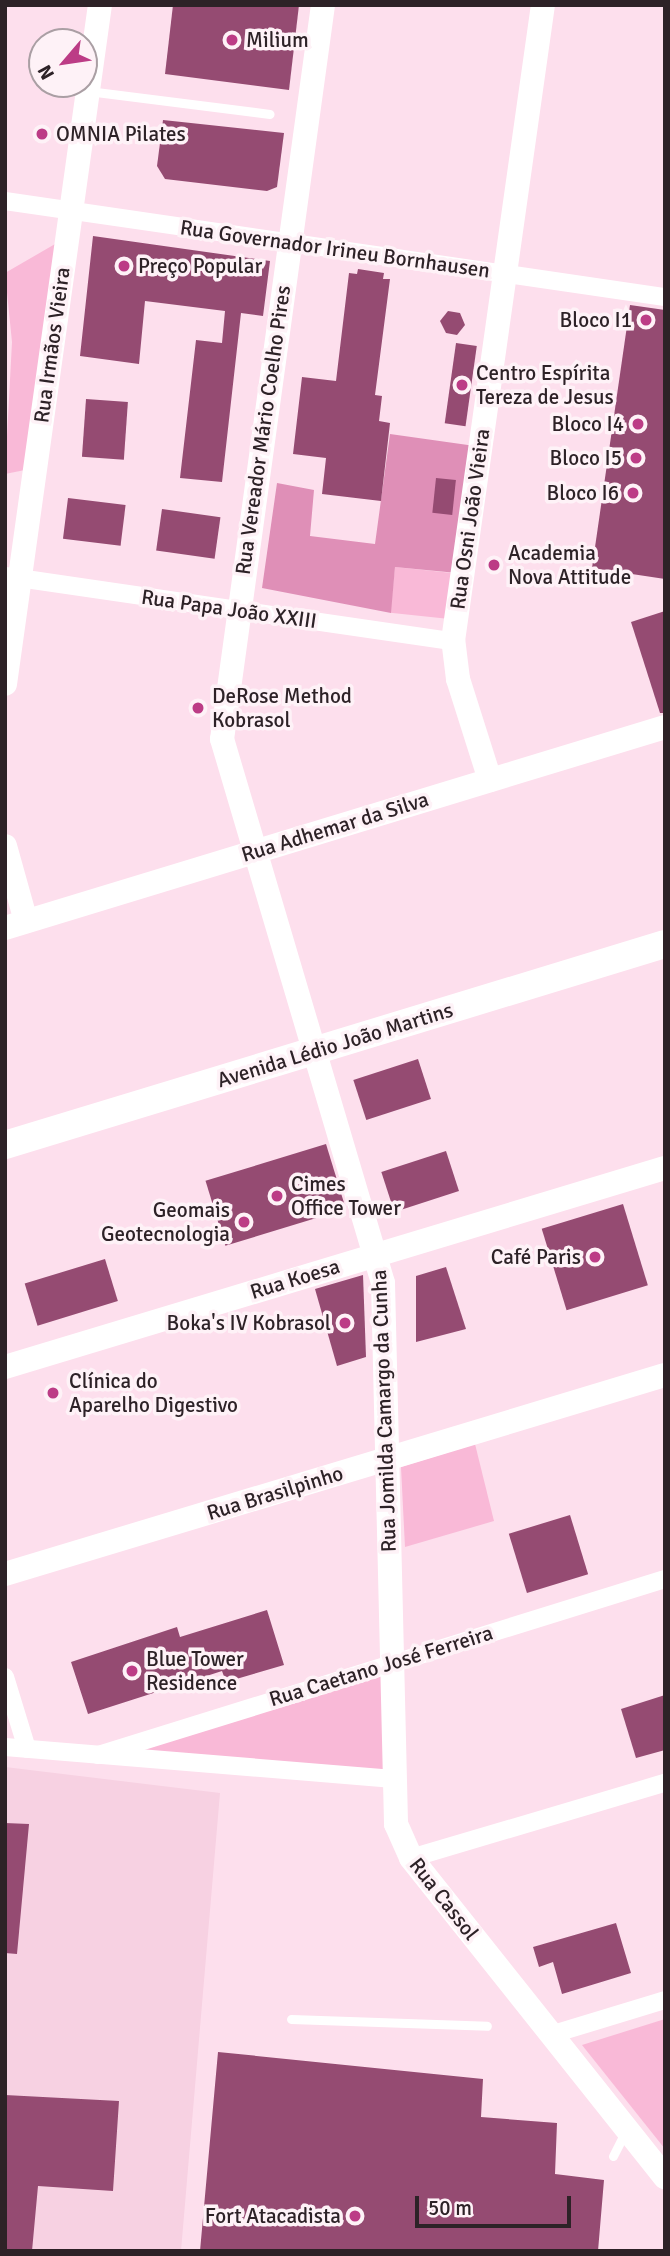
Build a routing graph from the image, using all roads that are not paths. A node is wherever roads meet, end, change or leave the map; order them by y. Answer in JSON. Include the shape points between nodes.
{"nodes":[{"id":1,"x":100,"y":5,"type":"edge"},
{"id":2,"x":323,"y":5,"type":"edge"},
{"id":3,"x":543,"y":5,"type":"edge"},
{"id":4,"x":97,"y":28,"type":"edge"},
{"id":5,"x":98,"y":92,"type":"edge"},
{"id":6,"x":87,"y":98,"type":"edge"},
{"id":7,"x":270,"y":114,"type":"dead end"},
{"id":8,"x":5,"y":201,"type":"edge"},
{"id":9,"x":72,"y":211,"type":"junction"},
{"id":10,"x":290,"y":243,"type":"junction"},
{"id":11,"x":505,"y":274,"type":"junction"},
{"id":12,"x":665,"y":297,"type":"edge"},
{"id":13,"x":12,"y":577,"type":"edge"},
{"id":14,"x":238,"y":610,"type":"junction"},
{"id":15,"x":453,"y":641,"type":"junction"},
{"id":16,"x":5,"y":684,"type":"edge"},
{"id":17,"x":665,"y":727,"type":"edge"},
{"id":18,"x":490,"y":780,"type":"junction"},
{"id":19,"x":5,"y":846,"type":"edge"},
{"id":20,"x":254,"y":852,"type":"junction"},
{"id":21,"x":16,"y":925,"type":"edge"},
{"id":22,"x":665,"y":944,"type":"edge"},
{"id":23,"x":315,"y":1051,"type":"junction"},
{"id":24,"x":5,"y":1145,"type":"edge"},
{"id":25,"x":665,"y":1168,"type":"edge"},
{"id":26,"x":377,"y":1254,"type":"junction"},
{"id":27,"x":5,"y":1367,"type":"edge"},
{"id":28,"x":665,"y":1376,"type":"edge"},
{"id":29,"x":387,"y":1459,"type":"junction"},
{"id":30,"x":5,"y":1574,"type":"edge"},
{"id":31,"x":665,"y":1579,"type":"edge"},
{"id":32,"x":392,"y":1663,"type":"junction"},
{"id":33,"x":5,"y":1677,"type":"edge"},
{"id":34,"x":5,"y":1747,"type":"edge"},
{"id":35,"x":27,"y":1749,"type":"junction"},
{"id":36,"x":98,"y":1755,"type":"junction"},
{"id":37,"x":391,"y":1779,"type":"junction"},
{"id":38,"x":665,"y":1783,"type":"edge"},
{"id":39,"x":411,"y":1858,"type":"junction"},
{"id":40,"x":665,"y":2000,"type":"edge"},
{"id":41,"x":291,"y":2019,"type":"dead end"},
{"id":42,"x":487,"y":2026,"type":"dead end"},
{"id":43,"x":552,"y":2034,"type":"junction"},
{"id":44,"x":627,"y":2129,"type":"junction"},
{"id":45,"x":613,"y":2156,"type":"dead end"},
{"id":46,"x":665,"y":2177,"type":"edge"}],
"edges":[{"from":1,"to":4,"type":"street","name":"Rua Irmãos Vieira"},
{"from":2,"to":10,"type":"street","name":"Rua Vereador Mário Coelho Pires"},
{"from":3,"to":11,"type":"street","name":"Rua Osni João Vieira"},
{"from":5,"to":7,"type":"lane"},
{"from":6,"to":9,"type":"street","name":"Rua Irmãos Vieira"},
{"from":8,"to":9,"type":"street","name":"Rua Governador Irineu Bornhausen"},
{"from":9,"to":10,"type":"street","name":"Rua Governador Irineu Bornhausen"},
{"from":9,"to":13,"type":"street","name":"Rua Irmãos Vieira"},
{"from":10,"to":11,"type":"street","name":"Rua Governador Irineu Bornhausen"},
{"from":10,"to":14,"type":"street","name":"Rua Vereador Mário Coelho Pires"},
{"from":11,"to":12,"type":"street","name":"Rua Governador Irineu Bornhausen"},
{"from":11,"to":15,"type":"street","name":"Rua Osni João Vieira"},
{"from":13,"to":14,"type":"street","name":"Rua Papa João XXIII"},
{"from":13,"to":16,"type":"street","name":"Rua Irmãos Vieira"},
{"from":14,"to":15,"type":"street","name":"Rua Papa João XXIII"},
{"from":14,"to":20,"type":"street","name":"Rua Vereador Mário Coelho Pires","via":[[222,739]]},
{"from":15,"to":18,"type":"street","name":"Rua Osni João Vieira","via":[[458,679]]},
{"from":17,"to":18,"type":"street","name":"Rua Adhemar da Silva"},
{"from":18,"to":20,"type":"street","name":"Rua Adhemar da Silva"},
{"from":19,"to":21,"type":"street"},
{"from":20,"to":21,"type":"street","name":"Rua Adhemar da Silva"},
{"from":20,"to":23,"type":"street","name":"Rua Jomilda Camargo da Cunha"},
{"from":22,"to":23,"type":"main road","name":"Avenida Lédio João Martins"},
{"from":23,"to":24,"type":"main road","name":"Avenida Lédio João Martins"},
{"from":23,"to":26,"type":"street","name":"Rua Jomilda Camargo da Cunha"},
{"from":25,"to":26,"type":"street","name":"Rua Koesa"},
{"from":26,"to":27,"type":"street","name":"Rua Koesa"},
{"from":26,"to":29,"type":"street","name":"Rua Jomilda Camargo da Cunha","via":[[383,1283]]},
{"from":28,"to":29,"type":"street","name":"Rua Brasilpinho"},
{"from":29,"to":30,"type":"street","name":"Rua Brasilpinho"},
{"from":29,"to":32,"type":"street","name":"Rua Jomilda Camargo da Cunha"},
{"from":31,"to":32,"type":"street","name":"Rua Caetano José Ferreira"},
{"from":32,"to":36,"type":"street","name":"Rua Caetano José Ferreira"},
{"from":32,"to":37,"type":"street","name":"Rua Jomilda Camargo da Cunha"},
{"from":33,"to":35,"type":"street"},
{"from":34,"to":35,"type":"street"},
{"from":35,"to":36,"type":"street"},
{"from":36,"to":37,"type":"street"},
{"from":37,"to":39,"type":"street","name":"Rua Cassol","via":[[396,1824]]},
{"from":38,"to":39,"type":"street"},
{"from":39,"to":43,"type":"street","name":"Rua Cassol"},
{"from":40,"to":43,"type":"street"},
{"from":41,"to":42,"type":"lane"},
{"from":43,"to":44,"type":"street","name":"Rua Cassol"},
{"from":44,"to":45,"type":"lane"},
{"from":44,"to":46,"type":"street","name":"Rua Cassol"}]}
